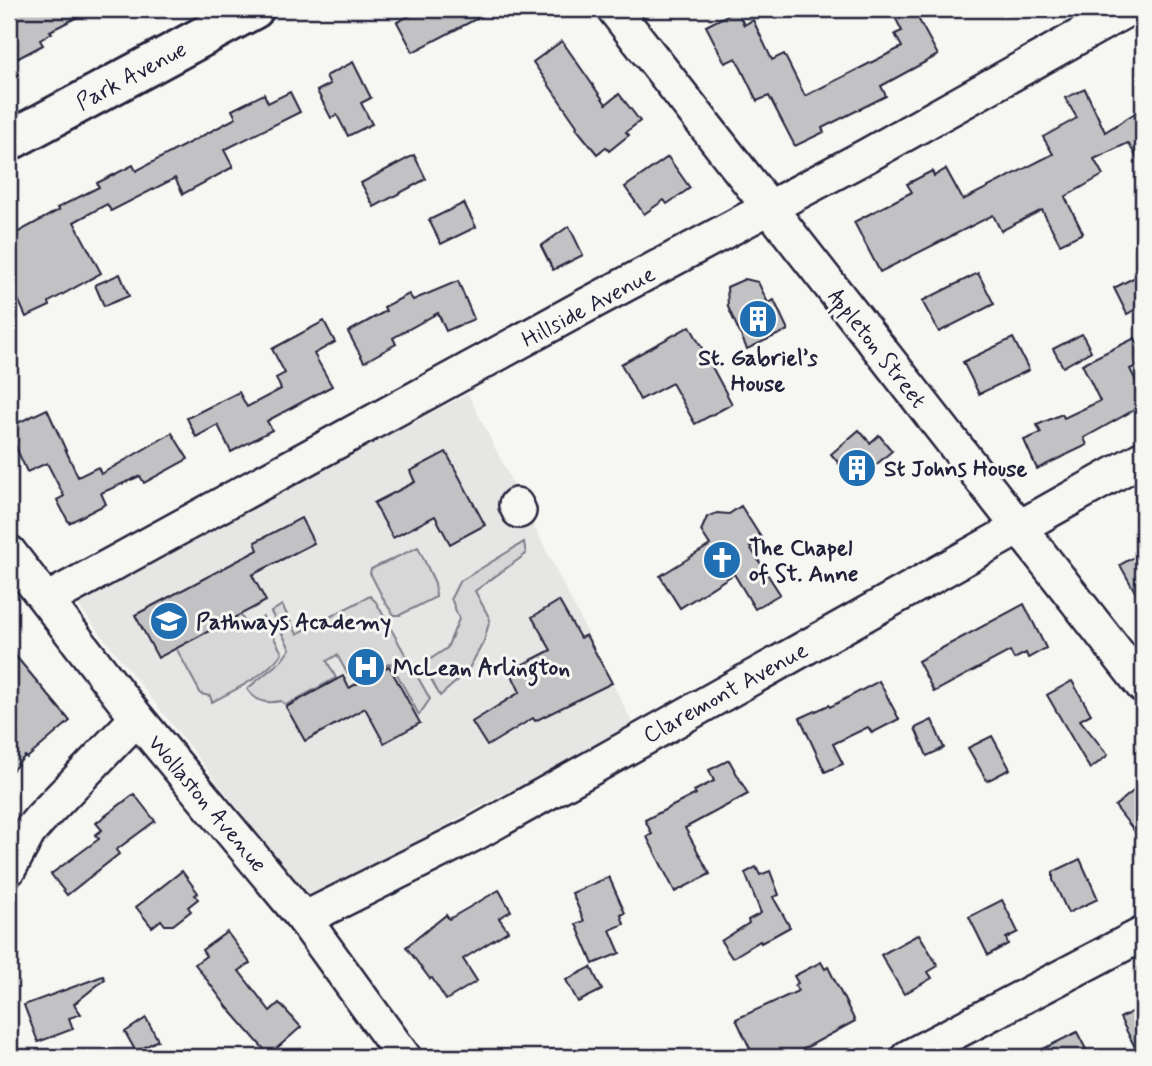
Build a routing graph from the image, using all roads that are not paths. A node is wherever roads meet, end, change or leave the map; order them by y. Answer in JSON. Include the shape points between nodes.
{"nodes":[{"id":1,"x":254,"y":9,"type":"edge"},
{"id":2,"x":614,"y":9,"type":"edge"},
{"id":3,"x":1128,"y":9,"type":"edge"},
{"id":4,"x":9,"y":141,"type":"edge"},
{"id":5,"x":769,"y":209,"type":"junction"},
{"id":6,"x":1143,"y":458,"type":"edge"},
{"id":7,"x":1018,"y":528,"type":"junction"},
{"id":8,"x":9,"y":552,"type":"edge"},
{"id":9,"x":47,"y":600,"type":"junction"},
{"id":10,"x":1143,"y":686,"type":"edge"},
{"id":11,"x":137,"y":718,"type":"junction"},
{"id":12,"x":9,"y":869,"type":"edge"},
{"id":13,"x":304,"y":919,"type":"junction"},
{"id":14,"x":1143,"y":934,"type":"edge"},
{"id":15,"x":404,"y":1057,"type":"edge"},
{"id":16,"x":908,"y":1057,"type":"edge"}],
"edges":[{"from":1,"to":4,"type":"main road","name":"Park Avenue"},
{"from":2,"to":5,"type":"street","name":"Appleton Street"},
{"from":3,"to":5,"type":"street","name":"Hillside Avenue"},
{"from":5,"to":7,"type":"street","name":"Appleton Street"},
{"from":5,"to":9,"type":"street","name":"Hillside Avenue"},
{"from":6,"to":7,"type":"street","name":"Claremont Avenue"},
{"from":7,"to":10,"type":"street","name":"Appleton Street"},
{"from":7,"to":13,"type":"street","name":"Claremont Avenue","via":[[474,834]]},
{"from":8,"to":9,"type":"street","name":"Wollaston Avenue"},
{"from":9,"to":11,"type":"street","name":"Wollaston Avenue"},
{"from":11,"to":12,"type":"street","via":[[40,819]]},
{"from":11,"to":13,"type":"street","name":"Wollaston Avenue"},
{"from":13,"to":15,"type":"street","name":"Wollaston Avenue"},
{"from":14,"to":16,"type":"street"}]}
